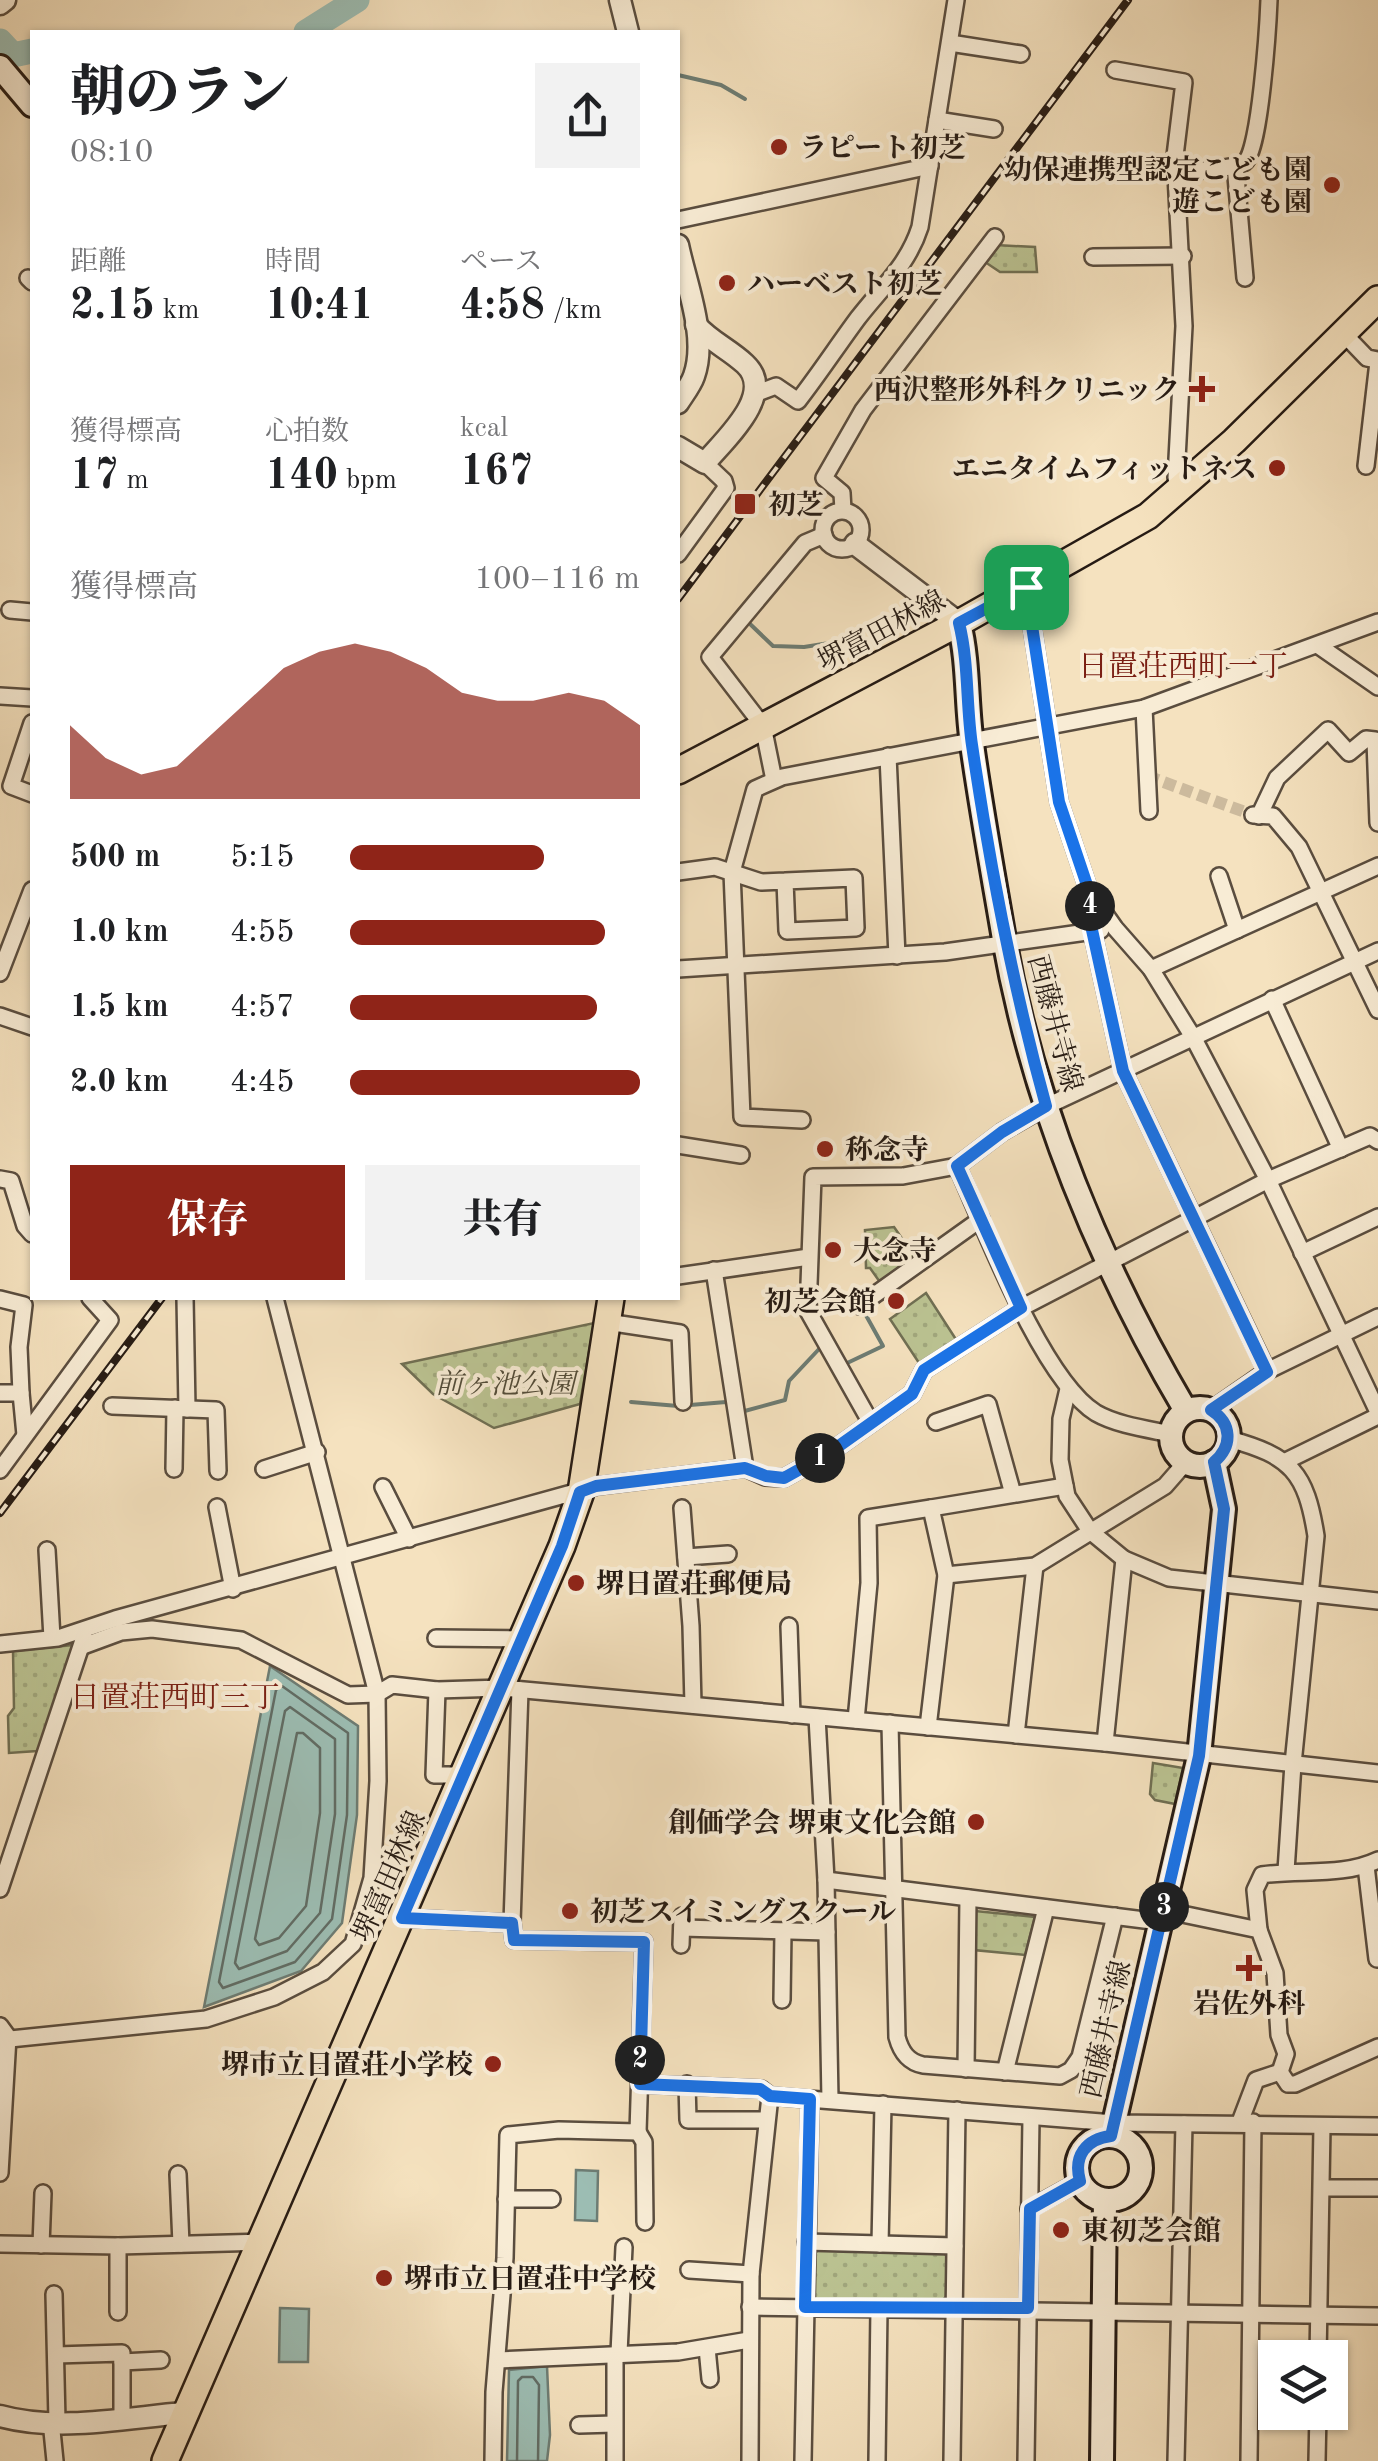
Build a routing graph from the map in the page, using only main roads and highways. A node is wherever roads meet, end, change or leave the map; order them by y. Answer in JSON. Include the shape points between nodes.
{"nodes":[{"id":1,"x":0,"y":67,"type":"edge"},
{"id":2,"x":30,"y":102,"type":"edge"},
{"id":3,"x":1378,"y":299,"type":"edge"},
{"id":4,"x":959,"y":623,"type":"junction"},
{"id":5,"x":680,"y":770,"type":"edge"},
{"id":6,"x":609,"y":1310,"type":"edge"},
{"id":7,"x":1186,"y":1411,"type":"junction"},
{"id":8,"x":1214,"y":1462,"type":"junction"},
{"id":9,"x":1113,"y":2130,"type":"junction"},
{"id":10,"x":1105,"y":2200,"type":"junction"},
{"id":11,"x":168,"y":2460,"type":"edge"},
{"id":12,"x":1102,"y":2461,"type":"edge"}],
"edges":[{"from":1,"to":2,"type":"main road"},
{"from":3,"to":4,"type":"main road","name":"堺富田林線","via":[[1182,488],[1125,530]]},
{"from":4,"to":5,"type":"main road","name":"堺富田林線"},
{"from":4,"to":7,"type":"main road","name":"西藤井寺線","via":[[1005,944],[1046,1106],[1107,1260]]},
{"from":6,"to":11,"type":"main road","name":"堺富田林線","via":[[580,1492],[523,1638],[511,1689],[464,1775]]},
{"from":7,"to":8,"type":"main road","via":[[1211,1410],[1224,1422],[1228,1439]]},
{"from":7,"to":8,"type":"main road","via":[[1171,1434],[1175,1452],[1198,1466]]},
{"from":8,"to":9,"type":"main road","name":"西藤井寺線","via":[[1224,1509],[1199,1756]]},
{"from":9,"to":10,"type":"main road","name":"西藤井寺線","via":[[1090,2142],[1077,2170],[1086,2190]]},
{"from":9,"to":10,"type":"main road","name":"西藤井寺線","via":[[1136,2152],[1140,2171],[1132,2190]]},
{"from":10,"to":12,"type":"main road"}]}
